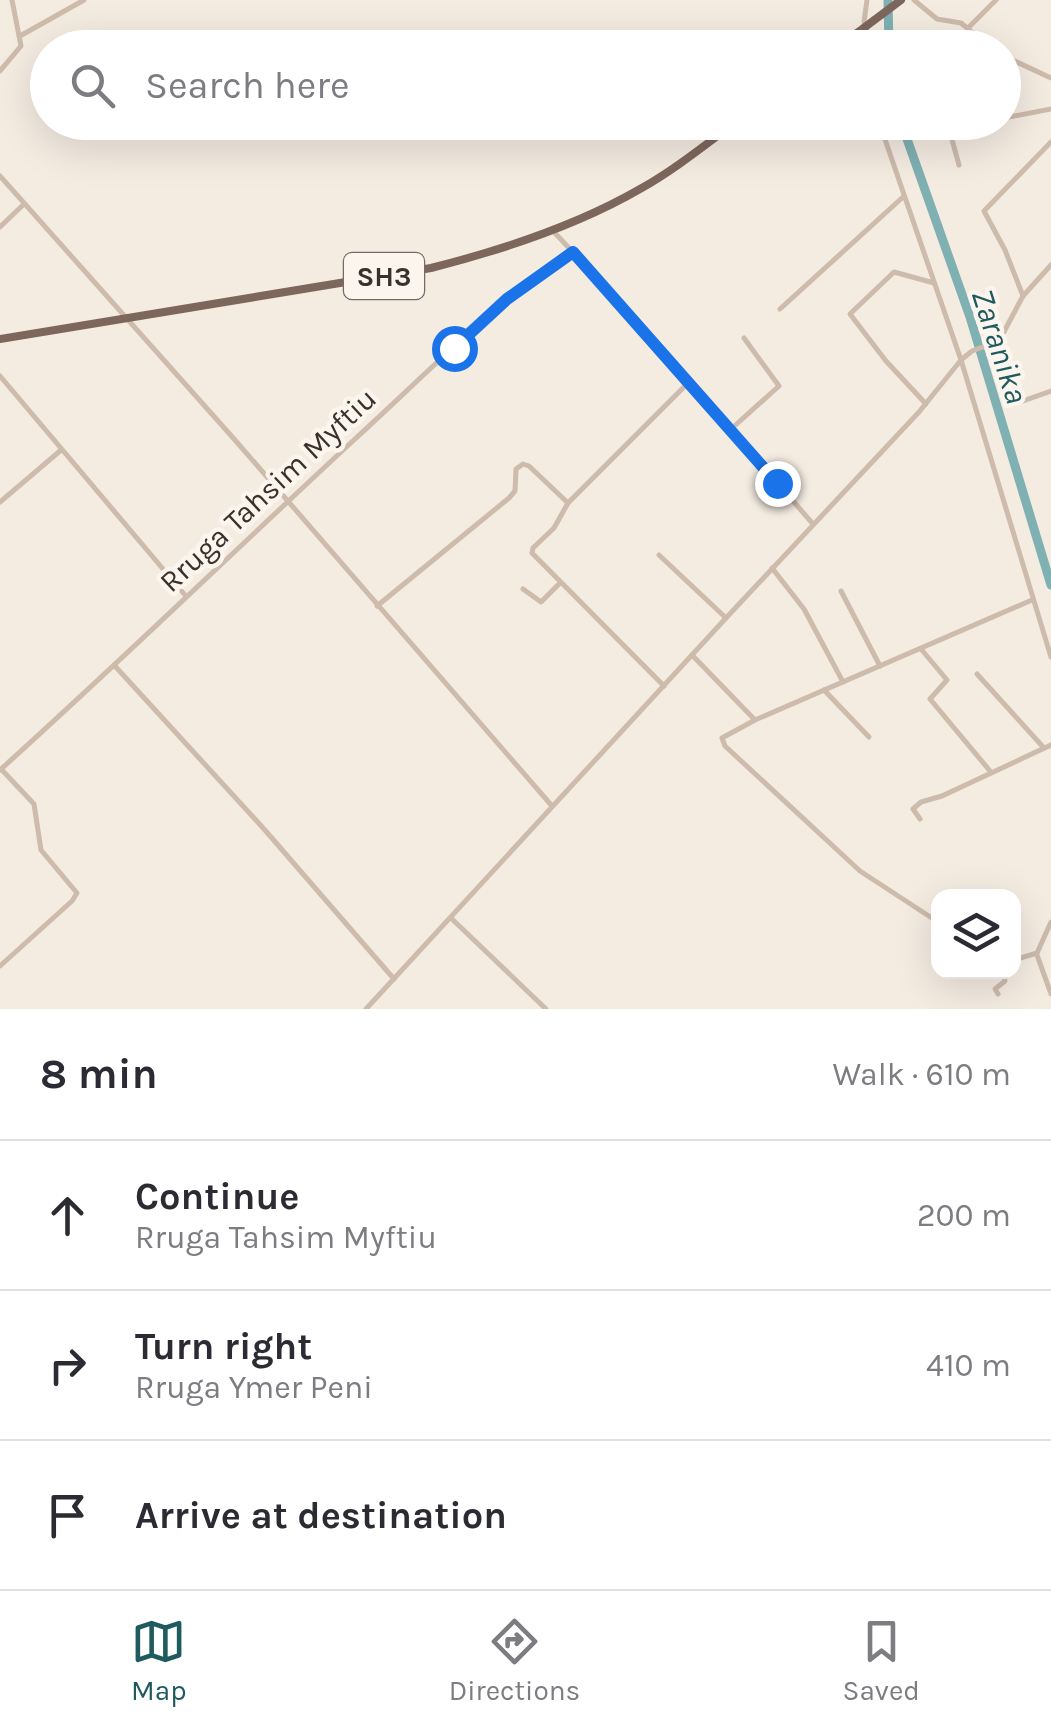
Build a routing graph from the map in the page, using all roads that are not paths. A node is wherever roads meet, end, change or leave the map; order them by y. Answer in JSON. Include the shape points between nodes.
{"nodes":[{"id":1,"x":12,"y":0,"type":"edge"},
{"id":2,"x":84,"y":0,"type":"edge"},
{"id":3,"x":868,"y":0,"type":"edge"},
{"id":4,"x":901,"y":0,"type":"edge"},
{"id":5,"x":996,"y":0,"type":"edge"},
{"id":6,"x":918,"y":1,"type":"edge"},
{"id":7,"x":869,"y":23,"type":"junction"},
{"id":8,"x":968,"y":28,"type":"junction"},
{"id":9,"x":30,"y":30,"type":"edge"},
{"id":10,"x":31,"y":30,"type":"edge"},
{"id":11,"x":860,"y":30,"type":"edge"},
{"id":12,"x":870,"y":30,"type":"edge"},
{"id":13,"x":970,"y":30,"type":"edge"},
{"id":14,"x":20,"y":36,"type":"junction"},
{"id":15,"x":1021,"y":64,"type":"edge"},
{"id":16,"x":0,"y":71,"type":"edge"},
{"id":17,"x":1051,"y":78,"type":"edge"},
{"id":18,"x":1051,"y":108,"type":"edge"},
{"id":19,"x":1021,"y":114,"type":"edge"},
{"id":20,"x":710,"y":140,"type":"edge"},
{"id":21,"x":885,"y":140,"type":"edge"},
{"id":22,"x":952,"y":140,"type":"edge"},
{"id":23,"x":1051,"y":142,"type":"edge"},
{"id":24,"x":959,"y":165,"type":"dead end"},
{"id":25,"x":0,"y":176,"type":"edge"},
{"id":26,"x":902,"y":197,"type":"junction"},
{"id":27,"x":24,"y":204,"type":"junction"},
{"id":28,"x":0,"y":227,"type":"edge"},
{"id":29,"x":552,"y":230,"type":"junction"},
{"id":30,"x":573,"y":252,"type":"junction"},
{"id":31,"x":1051,"y":265,"type":"edge"},
{"id":32,"x":934,"y":283,"type":"junction"},
{"id":33,"x":1023,"y":296,"type":"junction"},
{"id":34,"x":780,"y":309,"type":"dead end"},
{"id":35,"x":125,"y":318,"type":"junction"},
{"id":36,"x":0,"y":338,"type":"edge"},
{"id":37,"x":744,"y":338,"type":"dead end"},
{"id":38,"x":961,"y":360,"type":"junction"},
{"id":39,"x":0,"y":376,"type":"edge"},
{"id":40,"x":689,"y":382,"type":"junction"},
{"id":41,"x":1051,"y":391,"type":"edge"},
{"id":42,"x":926,"y":404,"type":"junction"},
{"id":43,"x":1014,"y":404,"type":"dead end"},
{"id":44,"x":730,"y":430,"type":"junction"},
{"id":45,"x":60,"y":452,"type":"junction"},
{"id":46,"x":0,"y":502,"type":"edge"},
{"id":47,"x":287,"y":502,"type":"junction"},
{"id":48,"x":568,"y":504,"type":"junction"},
{"id":49,"x":813,"y":524,"type":"junction"},
{"id":50,"x":659,"y":555,"type":"dead end"},
{"id":51,"x":772,"y":568,"type":"junction"},
{"id":52,"x":560,"y":584,"type":"junction"},
{"id":53,"x":523,"y":589,"type":"dead end"},
{"id":54,"x":841,"y":591,"type":"dead end"},
{"id":55,"x":186,"y":596,"type":"junction"},
{"id":56,"x":1032,"y":600,"type":"junction"},
{"id":57,"x":378,"y":606,"type":"junction"},
{"id":58,"x":726,"y":618,"type":"junction"},
{"id":59,"x":920,"y":649,"type":"junction"},
{"id":60,"x":692,"y":655,"type":"junction"},
{"id":61,"x":1051,"y":657,"type":"edge"},
{"id":62,"x":114,"y":665,"type":"junction"},
{"id":63,"x":880,"y":666,"type":"junction"},
{"id":64,"x":977,"y":674,"type":"dead end"},
{"id":65,"x":844,"y":682,"type":"junction"},
{"id":66,"x":664,"y":686,"type":"junction"},
{"id":67,"x":824,"y":690,"type":"junction"},
{"id":68,"x":755,"y":720,"type":"junction"},
{"id":69,"x":869,"y":737,"type":"dead end"},
{"id":70,"x":1047,"y":747,"type":"edge"},
{"id":71,"x":1,"y":770,"type":"edge"},
{"id":72,"x":990,"y":772,"type":"junction"},
{"id":73,"x":552,"y":806,"type":"junction"},
{"id":74,"x":920,"y":819,"type":"dead end"},
{"id":75,"x":931,"y":917,"type":"edge"},
{"id":76,"x":452,"y":919,"type":"junction"},
{"id":77,"x":1051,"y":922,"type":"edge"},
{"id":78,"x":1037,"y":953,"type":"junction"},
{"id":79,"x":1021,"y":958,"type":"edge"},
{"id":80,"x":0,"y":966,"type":"edge"},
{"id":81,"x":394,"y":979,"type":"junction"},
{"id":82,"x":1005,"y":979,"type":"edge"},
{"id":83,"x":998,"y":994,"type":"dead end"},
{"id":84,"x":1051,"y":994,"type":"edge"},
{"id":85,"x":366,"y":1009,"type":"edge"},
{"id":86,"x":546,"y":1009,"type":"edge"}],
"edges":[{"from":1,"to":14,"type":"street"},
{"from":2,"to":10,"type":"street"},
{"from":3,"to":7,"type":"street","via":[[863,17]]},
{"from":4,"to":7,"type":"main road"},
{"from":5,"to":8,"type":"street"},
{"from":6,"to":8,"type":"street","via":[[937,18]]},
{"from":7,"to":11,"type":"main road"},
{"from":7,"to":12,"type":"street"},
{"from":8,"to":13,"type":"street"},
{"from":9,"to":14,"type":"street"},
{"from":14,"to":16,"type":"street","via":[[21,46]]},
{"from":15,"to":17,"type":"street"},
{"from":18,"to":19,"type":"street"},
{"from":20,"to":29,"type":"main road","number":"SH3","via":[[641,189]]},
{"from":21,"to":26,"type":"street"},
{"from":22,"to":24,"type":"street"},
{"from":23,"to":33,"type":"street","via":[[984,211]]},
{"from":25,"to":27,"type":"street"},
{"from":26,"to":32,"type":"street"},
{"from":26,"to":34,"type":"street"},
{"from":27,"to":28,"type":"street"},
{"from":27,"to":35,"type":"street"},
{"from":29,"to":30,"type":"street"},
{"from":29,"to":35,"type":"main road","number":"SH3","via":[[431,268]]},
{"from":30,"to":40,"type":"street"},
{"from":30,"to":47,"type":"street","name":"Rruga Tahsim Myftiu","via":[[507,299]]},
{"from":31,"to":33,"type":"street"},
{"from":32,"to":38,"type":"street"},
{"from":32,"to":42,"type":"street","via":[[894,272],[850,314]]},
{"from":33,"to":38,"type":"street","via":[[999,341]]},
{"from":35,"to":36,"type":"main road","number":"SH3"},
{"from":35,"to":47,"type":"street"},
{"from":37,"to":44,"type":"street","via":[[780,386]]},
{"from":38,"to":42,"type":"street"},
{"from":38,"to":56,"type":"street"},
{"from":39,"to":45,"type":"street"},
{"from":40,"to":44,"type":"street"},
{"from":40,"to":48,"type":"street"},
{"from":41,"to":43,"type":"street"},
{"from":42,"to":49,"type":"street"},
{"from":44,"to":49,"type":"street"},
{"from":45,"to":46,"type":"street"},
{"from":45,"to":55,"type":"street"},
{"from":47,"to":55,"type":"street","name":"Rruga Tahsim Myftiu"},
{"from":47,"to":57,"type":"street"},
{"from":48,"to":52,"type":"street","via":[[532,548]]},
{"from":48,"to":57,"type":"street","via":[[523,464],[509,498]]},
{"from":49,"to":51,"type":"street"},
{"from":50,"to":58,"type":"street"},
{"from":51,"to":58,"type":"street"},
{"from":51,"to":65,"type":"street","via":[[804,609]]},
{"from":52,"to":53,"type":"street","via":[[541,602]]},
{"from":52,"to":66,"type":"street"},
{"from":54,"to":63,"type":"street"},
{"from":55,"to":62,"type":"street","name":"Rruga Tahsim Myftiu"},
{"from":56,"to":59,"type":"street"},
{"from":56,"to":61,"type":"street"},
{"from":57,"to":73,"type":"street"},
{"from":58,"to":60,"type":"street"},
{"from":59,"to":63,"type":"street"},
{"from":59,"to":72,"type":"street","via":[[947,680],[930,700]]},
{"from":60,"to":66,"type":"street"},
{"from":60,"to":68,"type":"street"},
{"from":62,"to":71,"type":"street","name":"Rruga Tahsim Myftiu"},
{"from":62,"to":81,"type":"street"},
{"from":63,"to":65,"type":"street"},
{"from":64,"to":70,"type":"street"},
{"from":65,"to":67,"type":"street"},
{"from":66,"to":73,"type":"street"},
{"from":67,"to":68,"type":"street"},
{"from":67,"to":69,"type":"street"},
{"from":68,"to":75,"type":"street","via":[[726,733],[722,742],[860,871]]},
{"from":70,"to":72,"type":"street"},
{"from":71,"to":80,"type":"street","via":[[34,804],[41,850],[77,893]]},
{"from":72,"to":74,"type":"street","via":[[914,806]]},
{"from":73,"to":76,"type":"street"},
{"from":76,"to":81,"type":"street"},
{"from":76,"to":86,"type":"street"},
{"from":77,"to":78,"type":"street"},
{"from":78,"to":79,"type":"street"},
{"from":78,"to":84,"type":"street"},
{"from":81,"to":85,"type":"street"},
{"from":82,"to":83,"type":"street","via":[[994,989]]}]}
